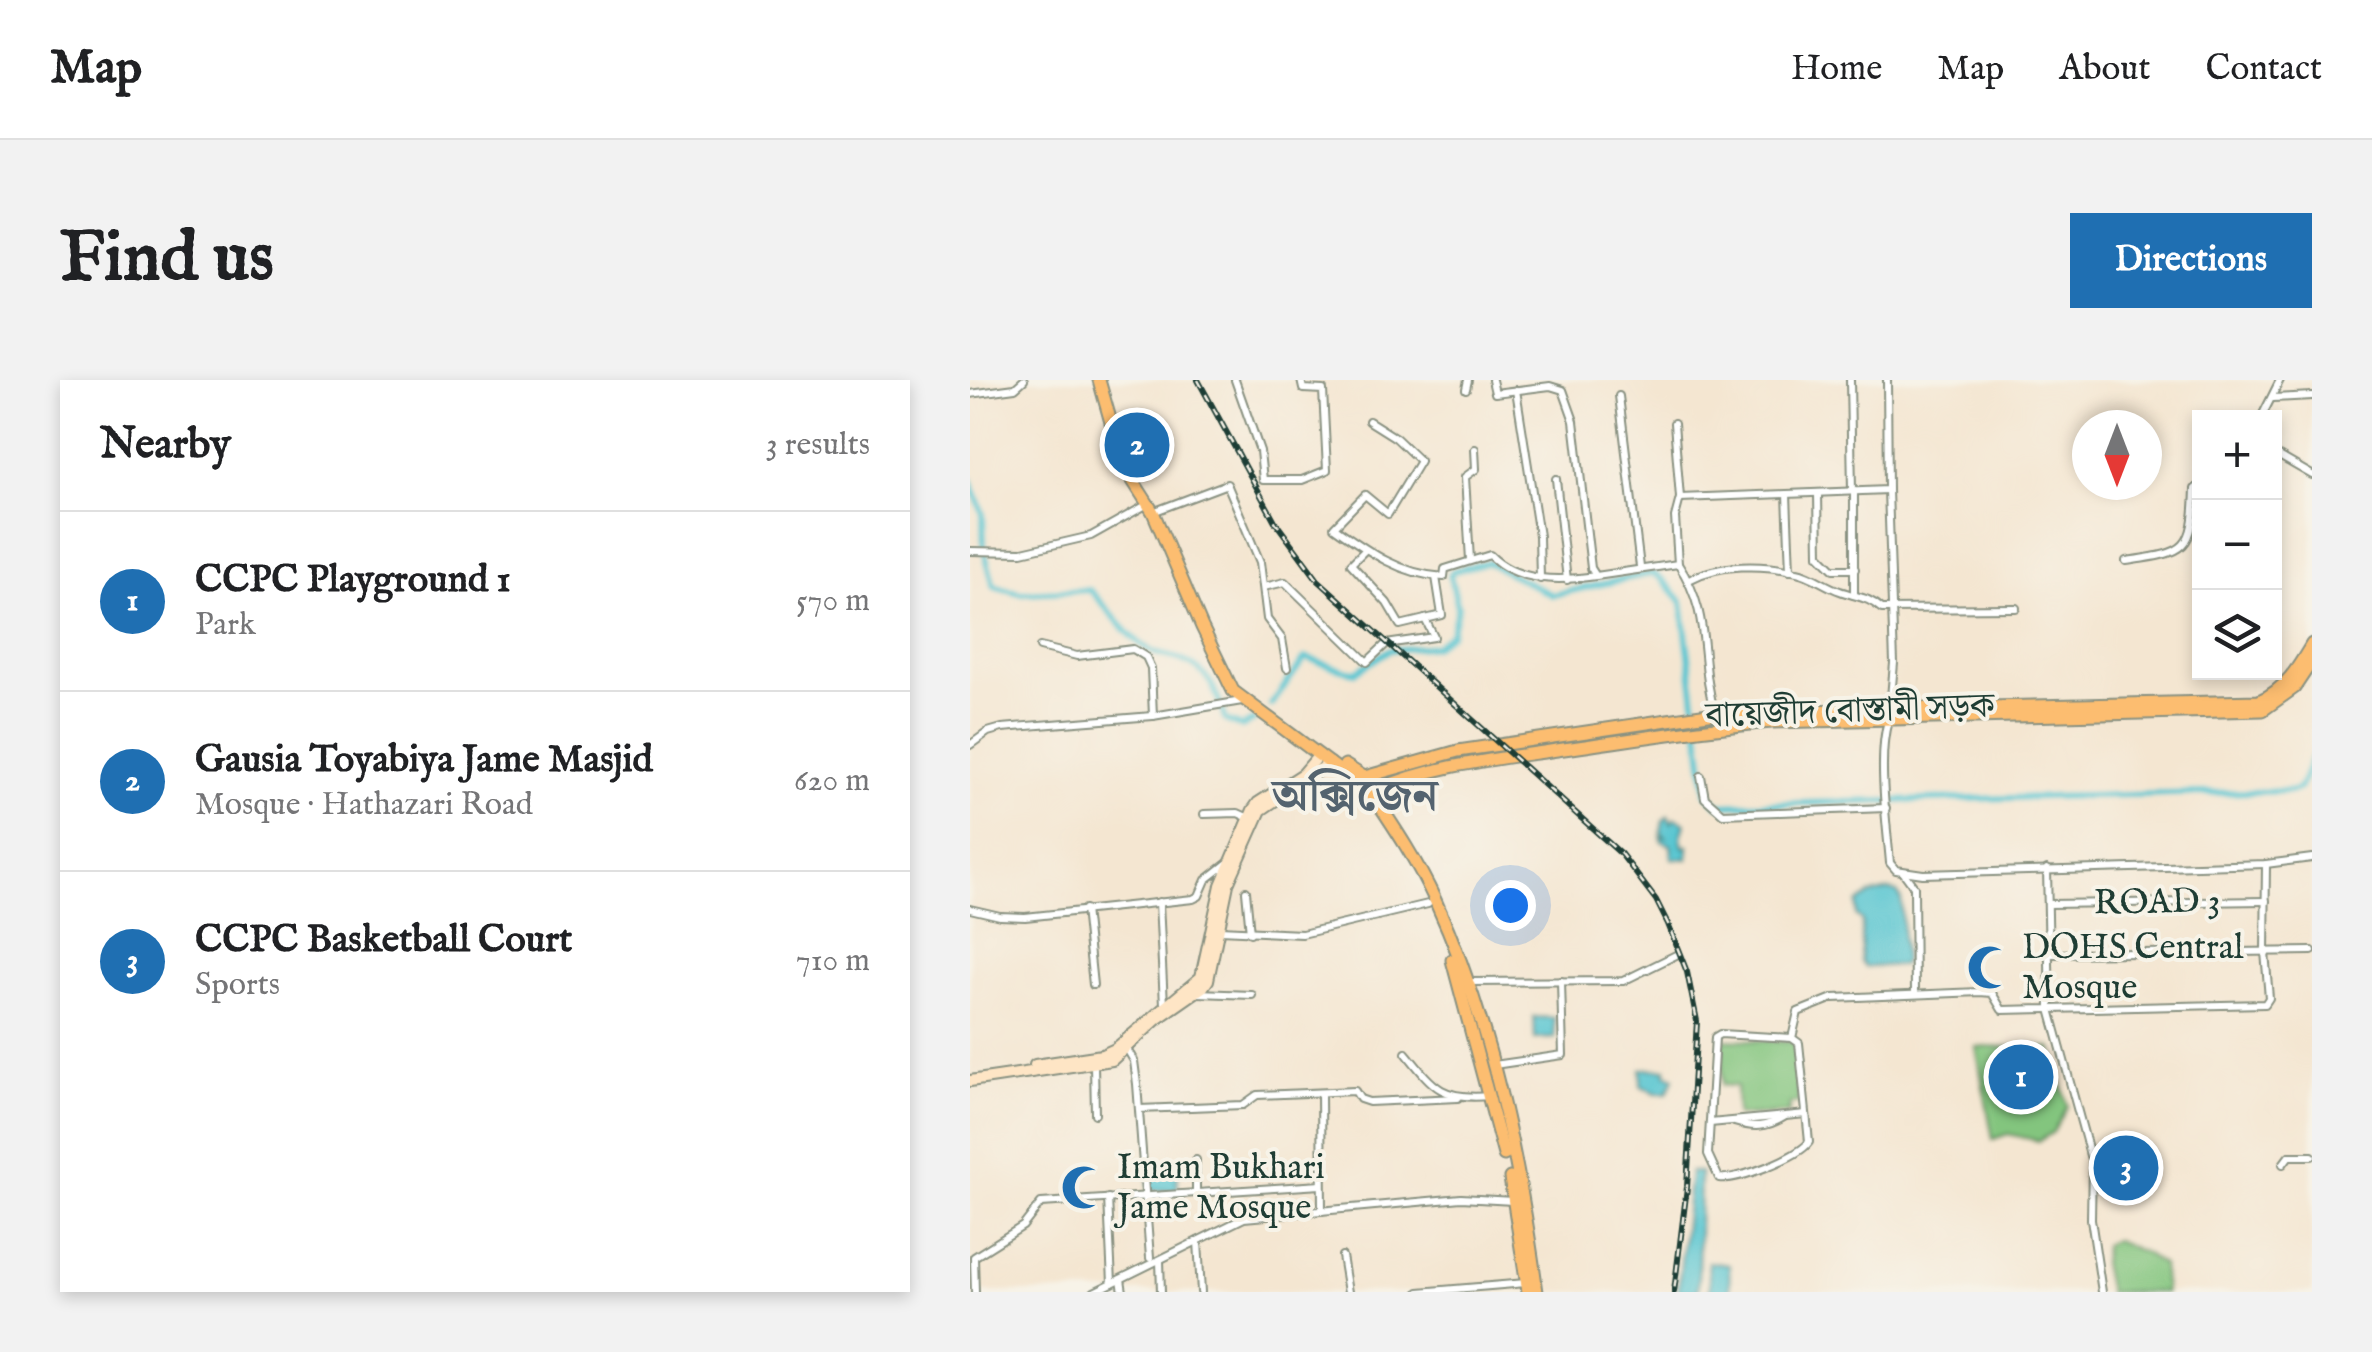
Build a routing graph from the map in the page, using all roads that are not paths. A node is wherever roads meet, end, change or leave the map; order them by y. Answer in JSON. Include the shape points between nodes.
{"nodes":[{"id":1,"x":1024,"y":380,"type":"edge"},
{"id":2,"x":1101,"y":380,"type":"edge"},
{"id":3,"x":1236,"y":380,"type":"edge"},
{"id":4,"x":1301,"y":380,"type":"edge"},
{"id":5,"x":1468,"y":380,"type":"edge"},
{"id":6,"x":1492,"y":380,"type":"edge"},
{"id":7,"x":1850,"y":380,"type":"edge"},
{"id":8,"x":1887,"y":380,"type":"edge"},
{"id":9,"x":2280,"y":380,"type":"edge"},
{"id":10,"x":1466,"y":389,"type":"dead end"},
{"id":11,"x":1516,"y":390,"type":"junction"},
{"id":12,"x":970,"y":394,"type":"edge"},
{"id":13,"x":1620,"y":396,"type":"dead end"},
{"id":14,"x":2312,"y":396,"type":"edge"},
{"id":15,"x":2273,"y":398,"type":"junction"},
{"id":16,"x":2266,"y":410,"type":"edge"},
{"id":17,"x":1369,"y":421,"type":"dead end"},
{"id":18,"x":1674,"y":423,"type":"dead end"},
{"id":19,"x":1475,"y":449,"type":"dead end"},
{"id":20,"x":2282,"y":458,"type":"edge"},
{"id":21,"x":2312,"y":475,"type":"edge"},
{"id":22,"x":1556,"y":479,"type":"dead end"},
{"id":23,"x":1888,"y":490,"type":"junction"},
{"id":24,"x":1853,"y":491,"type":"junction"},
{"id":25,"x":1818,"y":493,"type":"junction"},
{"id":26,"x":1787,"y":494,"type":"junction"},
{"id":27,"x":1680,"y":498,"type":"junction"},
{"id":28,"x":2194,"y":500,"type":"edge"},
{"id":29,"x":1153,"y":507,"type":"junction"},
{"id":30,"x":1365,"y":550,"type":"junction"},
{"id":31,"x":974,"y":551,"type":"edge"},
{"id":32,"x":1470,"y":560,"type":"junction"},
{"id":33,"x":2126,"y":561,"type":"dead end"},
{"id":34,"x":1678,"y":564,"type":"junction"},
{"id":35,"x":1640,"y":567,"type":"junction"},
{"id":36,"x":1854,"y":569,"type":"junction"},
{"id":37,"x":1790,"y":571,"type":"junction"},
{"id":38,"x":1596,"y":576,"type":"junction"},
{"id":39,"x":1436,"y":577,"type":"junction"},
{"id":40,"x":1540,"y":579,"type":"junction"},
{"id":41,"x":1566,"y":580,"type":"junction"},
{"id":42,"x":1688,"y":580,"type":"junction"},
{"id":43,"x":1264,"y":587,"type":"junction"},
{"id":44,"x":1854,"y":596,"type":"junction"},
{"id":45,"x":2016,"y":608,"type":"dead end"},
{"id":46,"x":1891,"y":610,"type":"junction"},
{"id":47,"x":1425,"y":619,"type":"junction"},
{"id":48,"x":2312,"y":644,"type":"edge"},
{"id":49,"x":1040,"y":648,"type":"dead end"},
{"id":50,"x":2312,"y":661,"type":"edge"},
{"id":51,"x":1288,"y":668,"type":"dead end"},
{"id":52,"x":1236,"y":702,"type":"junction"},
{"id":53,"x":1889,"y":714,"type":"junction"},
{"id":54,"x":1153,"y":716,"type":"junction"},
{"id":55,"x":1712,"y":718,"type":"junction"},
{"id":56,"x":970,"y":745,"type":"edge"},
{"id":57,"x":1318,"y":755,"type":"junction"},
{"id":58,"x":1330,"y":763,"type":"junction"},
{"id":59,"x":1700,"y":776,"type":"dead end"},
{"id":60,"x":1368,"y":786,"type":"junction"},
{"id":61,"x":1886,"y":802,"type":"junction"},
{"id":62,"x":1204,"y":814,"type":"dead end"},
{"id":63,"x":1249,"y":818,"type":"junction"},
{"id":64,"x":2312,"y":858,"type":"edge"},
{"id":65,"x":1230,"y":861,"type":"junction"},
{"id":66,"x":2266,"y":864,"type":"junction"},
{"id":67,"x":2047,"y":869,"type":"junction"},
{"id":68,"x":1902,"y":872,"type":"junction"},
{"id":69,"x":1246,"y":891,"type":"dead end"},
{"id":70,"x":2266,"y":901,"type":"junction"},
{"id":71,"x":1159,"y":902,"type":"junction"},
{"id":72,"x":1428,"y":904,"type":"junction"},
{"id":73,"x":2048,"y":904,"type":"junction"},
{"id":74,"x":970,"y":909,"type":"edge"},
{"id":75,"x":1085,"y":909,"type":"junction"},
{"id":76,"x":1220,"y":930,"type":"junction"},
{"id":77,"x":1250,"y":933,"type":"junction"},
{"id":78,"x":2265,"y":952,"type":"junction"},
{"id":79,"x":2312,"y":952,"type":"edge"},
{"id":80,"x":2049,"y":954,"type":"junction"},
{"id":81,"x":1676,"y":955,"type":"dead end"},
{"id":82,"x":1561,"y":981,"type":"junction"},
{"id":83,"x":1469,"y":982,"type":"junction"},
{"id":84,"x":1093,"y":984,"type":"dead end"},
{"id":85,"x":1915,"y":994,"type":"junction"},
{"id":86,"x":1192,"y":995,"type":"junction"},
{"id":87,"x":1252,"y":995,"type":"dead end"},
{"id":88,"x":1164,"y":1006,"type":"junction"},
{"id":89,"x":2050,"y":1009,"type":"junction"},
{"id":90,"x":1792,"y":1038,"type":"junction"},
{"id":91,"x":1127,"y":1050,"type":"junction"},
{"id":92,"x":1406,"y":1054,"type":"dead end"},
{"id":93,"x":1094,"y":1064,"type":"junction"},
{"id":94,"x":1491,"y":1065,"type":"junction"},
{"id":95,"x":970,"y":1079,"type":"edge"},
{"id":96,"x":1321,"y":1094,"type":"junction"},
{"id":97,"x":1490,"y":1095,"type":"junction"},
{"id":98,"x":1458,"y":1098,"type":"junction"},
{"id":99,"x":1139,"y":1108,"type":"junction"},
{"id":100,"x":1096,"y":1114,"type":"dead end"},
{"id":101,"x":1806,"y":1114,"type":"junction"},
{"id":102,"x":1710,"y":1123,"type":"junction"},
{"id":103,"x":2312,"y":1156,"type":"edge"},
{"id":104,"x":1196,"y":1160,"type":"dead end"},
{"id":105,"x":2283,"y":1164,"type":"dead end"},
{"id":106,"x":1321,"y":1185,"type":"junction"},
{"id":107,"x":1196,"y":1193,"type":"junction"},
{"id":108,"x":1147,"y":1195,"type":"junction"},
{"id":109,"x":1108,"y":1198,"type":"junction"},
{"id":110,"x":1514,"y":1201,"type":"junction"},
{"id":111,"x":1322,"y":1212,"type":"junction"},
{"id":112,"x":1198,"y":1241,"type":"junction"},
{"id":113,"x":1342,"y":1256,"type":"dead end"},
{"id":114,"x":972,"y":1257,"type":"edge"},
{"id":115,"x":1150,"y":1258,"type":"dead end"},
{"id":116,"x":1160,"y":1260,"type":"junction"},
{"id":117,"x":1121,"y":1278,"type":"junction"},
{"id":118,"x":1112,"y":1283,"type":"junction"},
{"id":119,"x":1531,"y":1289,"type":"edge"},
{"id":120,"x":975,"y":1292,"type":"edge"},
{"id":121,"x":1094,"y":1292,"type":"edge"},
{"id":122,"x":1123,"y":1292,"type":"edge"},
{"id":123,"x":1161,"y":1292,"type":"edge"},
{"id":124,"x":1201,"y":1292,"type":"edge"},
{"id":125,"x":1348,"y":1292,"type":"edge"},
{"id":126,"x":1420,"y":1292,"type":"edge"},
{"id":127,"x":2102,"y":1292,"type":"edge"}],
"edges":[{"from":1,"to":12,"type":"street","via":[[1015,388]]},
{"from":2,"to":29,"type":"main road","via":[[1124,465]]},
{"from":3,"to":4,"type":"street","via":[[1263,480],[1302,480],[1327,470],[1323,390],[1304,389]]},
{"from":5,"to":10,"type":"street"},
{"from":6,"to":11,"type":"street","via":[[1496,393]]},
{"from":7,"to":24,"type":"street"},
{"from":8,"to":23,"type":"street"},
{"from":9,"to":15,"type":"street"},
{"from":11,"to":38,"type":"street","via":[[1564,390]]},
{"from":11,"to":40,"type":"street"},
{"from":13,"to":35,"type":"street"},
{"from":14,"to":15,"type":"street"},
{"from":15,"to":16,"type":"street"},
{"from":17,"to":30,"type":"street","via":[[1420,462],[1388,514],[1365,495],[1334,528]]},
{"from":18,"to":27,"type":"street"},
{"from":19,"to":32,"type":"street","via":[[1476,469],[1465,478]]},
{"from":20,"to":21,"type":"street"},
{"from":22,"to":41,"type":"street"},
{"from":23,"to":24,"type":"street"},
{"from":23,"to":46,"type":"street"},
{"from":24,"to":25,"type":"street"},
{"from":24,"to":36,"type":"street"},
{"from":25,"to":26,"type":"street"},
{"from":25,"to":36,"type":"street","via":[[1818,555],[1834,568]]},
{"from":26,"to":27,"type":"street"},
{"from":26,"to":37,"type":"street"},
{"from":27,"to":34,"type":"street"},
{"from":28,"to":33,"type":"street","via":[[2185,545]]},
{"from":29,"to":31,"type":"street","via":[[1091,536],[1022,552]]},
{"from":29,"to":43,"type":"street","via":[[1227,484]]},
{"from":29,"to":52,"type":"main road"},
{"from":29,"to":60,"type":"main road","via":[[1240,688]]},
{"from":30,"to":39,"type":"street","via":[[1398,568]]},
{"from":30,"to":47,"type":"street","via":[[1351,564],[1400,624]]},
{"from":32,"to":39,"type":"street"},
{"from":32,"to":40,"type":"street","via":[[1490,555]]},
{"from":34,"to":35,"type":"street"},
{"from":34,"to":42,"type":"street"},
{"from":35,"to":38,"type":"street"},
{"from":36,"to":44,"type":"street"},
{"from":37,"to":42,"type":"street","via":[[1744,567]]},
{"from":37,"to":44,"type":"street"},
{"from":38,"to":41,"type":"street"},
{"from":39,"to":47,"type":"street","via":[[1442,615]]},
{"from":40,"to":41,"type":"street"},
{"from":42,"to":55,"type":"street","via":[[1702,615]]},
{"from":43,"to":47,"type":"street","via":[[1285,582],[1367,662],[1386,644],[1434,636]]},
{"from":43,"to":51,"type":"street","via":[[1267,619],[1282,639]]},
{"from":44,"to":46,"type":"street"},
{"from":45,"to":46,"type":"street"},
{"from":46,"to":53,"type":"street"},
{"from":48,"to":53,"type":"main road","name":"বায়েজীদ বোস্তামী সড়ক","via":[[2287,682],[2259,701]]},
{"from":49,"to":54,"type":"street","via":[[1077,656],[1133,649],[1151,668]]},
{"from":50,"to":53,"type":"main road","name":"বায়েজীদ বোস্তামী সড়ক","via":[[2294,688],[2263,710]]},
{"from":52,"to":54,"type":"street"},
{"from":52,"to":57,"type":"main road"},
{"from":53,"to":55,"type":"main road","name":"বায়েজীদ বোস্তামী সড়ক"},
{"from":53,"to":61,"type":"street"},
{"from":54,"to":56,"type":"street","via":[[1002,728]]},
{"from":55,"to":60,"type":"main road","name":"বায়েজীদ বোস্তামী সড়ক","via":[[1458,751]]},
{"from":57,"to":58,"type":"main road"},
{"from":57,"to":63,"type":"main road","via":[[1303,774],[1258,802]]},
{"from":58,"to":60,"type":"main road"},
{"from":58,"to":76,"type":"main road","via":[[1261,810],[1228,884]]},
{"from":59,"to":61,"type":"street","via":[[1705,798],[1724,814]]},
{"from":60,"to":72,"type":"main road"},
{"from":60,"to":83,"type":"main road","via":[[1434,898]]},
{"from":61,"to":68,"type":"street","via":[[1890,863]]},
{"from":62,"to":63,"type":"street"},
{"from":63,"to":65,"type":"main road"},
{"from":64,"to":66,"type":"street"},
{"from":65,"to":71,"type":"street","via":[[1206,880],[1199,896]]},
{"from":65,"to":88,"type":"main road","via":[[1202,973]]},
{"from":66,"to":67,"type":"street"},
{"from":66,"to":70,"type":"street"},
{"from":67,"to":68,"type":"street"},
{"from":67,"to":73,"type":"street"},
{"from":68,"to":85,"type":"street","via":[[1914,887]]},
{"from":69,"to":77,"type":"street"},
{"from":70,"to":73,"type":"street","name":"ROAD 3"},
{"from":70,"to":78,"type":"street"},
{"from":71,"to":75,"type":"street"},
{"from":71,"to":88,"type":"street"},
{"from":72,"to":77,"type":"street","via":[[1302,934]]},
{"from":72,"to":97,"type":"main road","via":[[1454,966]]},
{"from":73,"to":80,"type":"street"},
{"from":74,"to":75,"type":"street","via":[[1024,917]]},
{"from":75,"to":84,"type":"street"},
{"from":76,"to":77,"type":"street"},
{"from":76,"to":86,"type":"main road","via":[[1208,980]]},
{"from":78,"to":79,"type":"street"},
{"from":78,"to":80,"type":"street"},
{"from":78,"to":89,"type":"street","via":[[2265,1004]]},
{"from":80,"to":89,"type":"street"},
{"from":81,"to":82,"type":"street","via":[[1623,981]]},
{"from":82,"to":83,"type":"street"},
{"from":82,"to":94,"type":"street","via":[[1563,1055]]},
{"from":83,"to":94,"type":"main road"},
{"from":85,"to":89,"type":"street","via":[[1992,993],[2002,1010]]},
{"from":85,"to":90,"type":"street","via":[[1826,999],[1798,1012]]},
{"from":86,"to":87,"type":"street"},
{"from":86,"to":91,"type":"main road"},
{"from":88,"to":95,"type":"main road","via":[[1102,1055]]},
{"from":89,"to":127,"type":"street","via":[[2092,1163],[2091,1219]]},
{"from":90,"to":101,"type":"street"},
{"from":90,"to":102,"type":"street","via":[[1715,1036]]},
{"from":91,"to":93,"type":"main road"},
{"from":91,"to":99,"type":"street"},
{"from":92,"to":98,"type":"street","via":[[1429,1082]]},
{"from":93,"to":95,"type":"main road"},
{"from":93,"to":100,"type":"street"},
{"from":94,"to":119,"type":"main road","via":[[1522,1196]]},
{"from":96,"to":98,"type":"street","via":[[1355,1091],[1369,1102]]},
{"from":96,"to":99,"type":"street"},
{"from":96,"to":106,"type":"street"},
{"from":97,"to":98,"type":"street"},
{"from":97,"to":110,"type":"main road"},
{"from":99,"to":108,"type":"street"},
{"from":101,"to":102,"type":"street"},
{"from":101,"to":102,"type":"street","via":[[1804,1150],[1729,1180],[1719,1178],[1710,1163]]},
{"from":103,"to":105,"type":"street","via":[[2289,1156]]},
{"from":104,"to":107,"type":"street"},
{"from":106,"to":107,"type":"street"},
{"from":106,"to":111,"type":"street"},
{"from":107,"to":108,"type":"street"},
{"from":108,"to":109,"type":"street"},
{"from":108,"to":115,"type":"street"},
{"from":109,"to":114,"type":"street","via":[[1041,1202],[1023,1226]]},
{"from":109,"to":118,"type":"street"},
{"from":110,"to":111,"type":"street","via":[[1461,1198]]},
{"from":110,"to":119,"type":"main road"},
{"from":111,"to":112,"type":"street","via":[[1244,1218]]},
{"from":112,"to":116,"type":"street"},
{"from":112,"to":124,"type":"street"},
{"from":113,"to":125,"type":"street"},
{"from":114,"to":120,"type":"street"},
{"from":116,"to":117,"type":"street"},
{"from":116,"to":123,"type":"street"},
{"from":117,"to":118,"type":"street"},
{"from":117,"to":122,"type":"street"},
{"from":118,"to":121,"type":"street"},
{"from":119,"to":126,"type":"street"}]}
